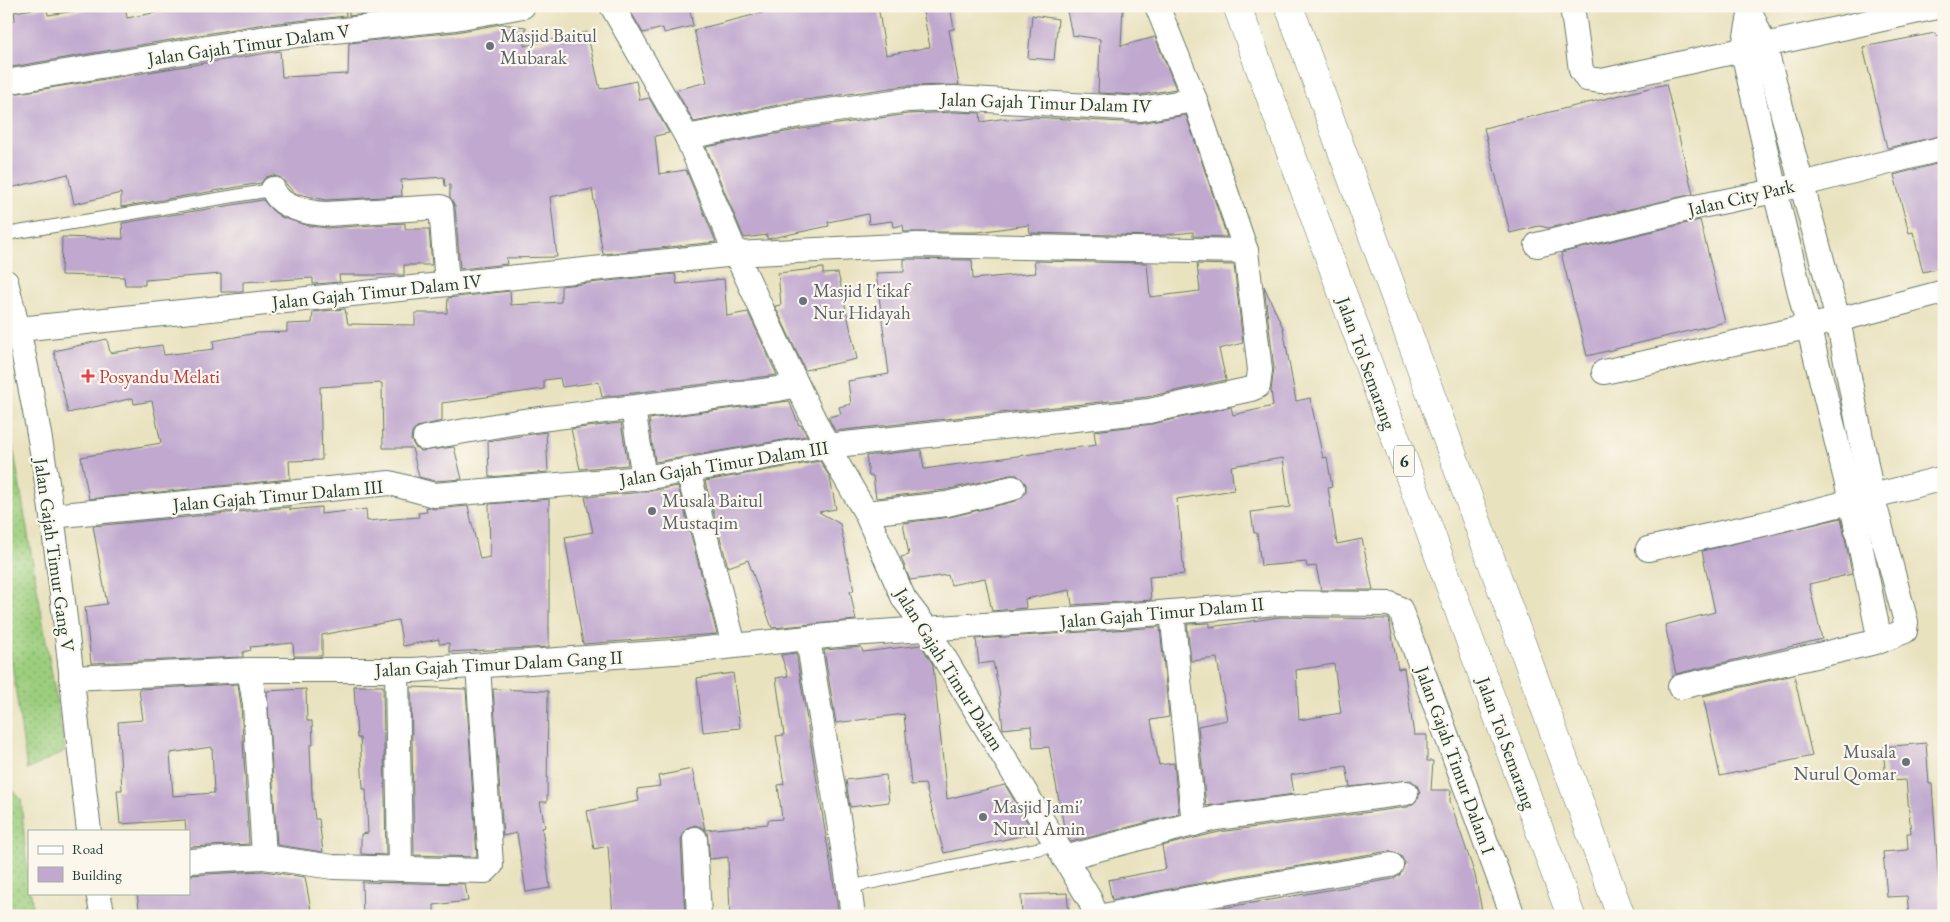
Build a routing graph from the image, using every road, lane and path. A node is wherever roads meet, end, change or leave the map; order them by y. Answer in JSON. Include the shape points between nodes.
{"nodes":[{"id":1,"x":522,"y":6,"type":"edge"},
{"id":2,"x":612,"y":6,"type":"edge"},
{"id":3,"x":1157,"y":6,"type":"edge"},
{"id":4,"x":1237,"y":6,"type":"edge"},
{"id":5,"x":1289,"y":6,"type":"edge"},
{"id":6,"x":1572,"y":6,"type":"edge"},
{"id":7,"x":1941,"y":6,"type":"edge"},
{"id":8,"x":1749,"y":10,"type":"edge"},
{"id":9,"x":1754,"y":49,"type":"junction"},
{"id":10,"x":6,"y":82,"type":"edge"},
{"id":11,"x":1195,"y":100,"type":"junction"},
{"id":12,"x":687,"y":137,"type":"junction"},
{"id":13,"x":1944,"y":148,"type":"edge"},
{"id":14,"x":1802,"y":183,"type":"junction"},
{"id":15,"x":277,"y":189,"type":"joint"},
{"id":16,"x":1775,"y":191,"type":"junction"},
{"id":17,"x":6,"y":234,"type":"edge"},
{"id":18,"x":1537,"y":245,"type":"dead end"},
{"id":19,"x":1246,"y":251,"type":"junction"},
{"id":20,"x":736,"y":254,"type":"junction"},
{"id":21,"x":6,"y":282,"type":"edge"},
{"id":22,"x":447,"y":284,"type":"junction"},
{"id":23,"x":1944,"y":292,"type":"edge"},
{"id":24,"x":1838,"y":320,"type":"junction"},
{"id":25,"x":1808,"y":327,"type":"junction"},
{"id":26,"x":19,"y":329,"type":"junction"},
{"id":27,"x":1604,"y":372,"type":"dead end"},
{"id":28,"x":797,"y":385,"type":"junction"},
{"id":29,"x":634,"y":408,"type":"junction"},
{"id":30,"x":425,"y":438,"type":"dead end"},
{"id":31,"x":828,"y":446,"type":"junction"},
{"id":32,"x":688,"y":471,"type":"junction"},
{"id":33,"x":644,"y":478,"type":"junction"},
{"id":34,"x":1944,"y":478,"type":"edge"},
{"id":35,"x":1013,"y":488,"type":"dead end"},
{"id":36,"x":1862,"y":497,"type":"junction"},
{"id":37,"x":866,"y":513,"type":"junction"},
{"id":38,"x":52,"y":516,"type":"junction"},
{"id":39,"x":1648,"y":550,"type":"dead end"},
{"id":40,"x":1396,"y":606,"type":"joint"},
{"id":41,"x":1172,"y":612,"type":"junction"},
{"id":42,"x":927,"y":629,"type":"junction"},
{"id":43,"x":808,"y":638,"type":"junction"},
{"id":44,"x":734,"y":645,"type":"junction"},
{"id":45,"x":478,"y":666,"type":"junction"},
{"id":46,"x":249,"y":670,"type":"junction"},
{"id":47,"x":397,"y":670,"type":"junction"},
{"id":48,"x":71,"y":678,"type":"junction"},
{"id":49,"x":1680,"y":686,"type":"dead end"},
{"id":50,"x":1406,"y":793,"type":"dead end"},
{"id":51,"x":1194,"y":824,"type":"junction"},
{"id":52,"x":89,"y":830,"type":"edge"},
{"id":53,"x":695,"y":838,"type":"dead end"},
{"id":54,"x":1060,"y":852,"type":"junction"},
{"id":55,"x":264,"y":857,"type":"junction"},
{"id":56,"x":190,"y":861,"type":"edge"},
{"id":57,"x":1391,"y":865,"type":"dead end"},
{"id":58,"x":400,"y":869,"type":"junction"},
{"id":59,"x":849,"y":887,"type":"junction"},
{"id":60,"x":98,"y":894,"type":"edge"},
{"id":61,"x":103,"y":916,"type":"edge"},
{"id":62,"x":699,"y":916,"type":"edge"},
{"id":63,"x":853,"y":916,"type":"edge"},
{"id":64,"x":1096,"y":916,"type":"edge"},
{"id":65,"x":1104,"y":916,"type":"edge"},
{"id":66,"x":1513,"y":916,"type":"edge"},
{"id":67,"x":1571,"y":916,"type":"edge"},
{"id":68,"x":1621,"y":916,"type":"edge"}],
"edges":[{"from":1,"to":10,"type":"street","name":"Jalan Gajah Timur Dalam V","via":[[455,18],[260,39]]},
{"from":2,"to":12,"type":"street"},
{"from":3,"to":11,"type":"street"},
{"from":4,"to":67,"type":"highway","name":"Jalan Tol Semarang","number":"6"},
{"from":5,"to":68,"type":"highway"},
{"from":6,"to":9,"type":"street","via":[[1581,70],[1587,79],[1602,82]]},
{"from":7,"to":9,"type":"street"},
{"from":8,"to":9,"type":"street"},
{"from":9,"to":14,"type":"street","via":[[1784,124]]},
{"from":9,"to":16,"type":"street"},
{"from":11,"to":12,"type":"street","name":"Jalan Gajah Timur Dalam IV","via":[[1141,109],[954,98],[907,100],[800,115]]},
{"from":11,"to":19,"type":"street"},
{"from":12,"to":20,"type":"street"},
{"from":13,"to":14,"type":"street","name":"Jalan City Park"},
{"from":14,"to":16,"type":"street","name":"Jalan City Park"},
{"from":14,"to":24,"type":"street"},
{"from":15,"to":17,"type":"lane"},
{"from":15,"to":22,"type":"street","via":[[280,200],[313,213],[441,207]]},
{"from":16,"to":18,"type":"street","name":"Jalan City Park"},
{"from":16,"to":25,"type":"street"},
{"from":19,"to":20,"type":"street","name":"Jalan Gajah Timur Dalam IV","via":[[917,245]]},
{"from":19,"to":31,"type":"street","name":"Jalan Gajah Timur Dalam III","via":[[1260,370],[1258,386],[1149,411]]},
{"from":20,"to":22,"type":"street","name":"Jalan Gajah Timur Dalam IV"},
{"from":20,"to":28,"type":"street","name":"Jalan Gajah Timur Dalam"},
{"from":21,"to":26,"type":"street","name":"Jalan Gajah Timur Gang V"},
{"from":22,"to":26,"type":"street","name":"Jalan Gajah Timur Dalam IV"},
{"from":23,"to":24,"type":"street"},
{"from":24,"to":25,"type":"street"},
{"from":24,"to":36,"type":"street"},
{"from":25,"to":27,"type":"street"},
{"from":25,"to":36,"type":"street"},
{"from":26,"to":38,"type":"street","name":"Jalan Gajah Timur Gang V"},
{"from":28,"to":29,"type":"street"},
{"from":28,"to":31,"type":"street","name":"Jalan Gajah Timur Dalam"},
{"from":29,"to":30,"type":"street","via":[[517,422]]},
{"from":29,"to":33,"type":"street"},
{"from":31,"to":32,"type":"street","name":"Jalan Gajah Timur Dalam III"},
{"from":31,"to":37,"type":"street","name":"Jalan Gajah Timur Dalam"},
{"from":32,"to":33,"type":"street","name":"Jalan Gajah Timur Dalam III"},
{"from":32,"to":44,"type":"street"},
{"from":33,"to":38,"type":"street","name":"Jalan Gajah Timur Dalam III","via":[[434,495],[390,483]]},
{"from":34,"to":36,"type":"street"},
{"from":35,"to":37,"type":"street","via":[[947,504]]},
{"from":36,"to":39,"type":"street"},
{"from":36,"to":49,"type":"street","via":[[1880,641]]},
{"from":37,"to":42,"type":"street","name":"Jalan Gajah Timur Dalam","via":[[904,599]]},
{"from":38,"to":48,"type":"street","name":"Jalan Gajah Timur Gang V"},
{"from":40,"to":41,"type":"street","name":"Jalan Gajah Timur Dalam II","via":[[1278,603]]},
{"from":40,"to":66,"type":"street","name":"Jalan Gajah Timur Dalam I","via":[[1400,609]]},
{"from":41,"to":42,"type":"street","name":"Jalan Gajah Timur Dalam II"},
{"from":41,"to":51,"type":"street"},
{"from":42,"to":43,"type":"street","name":"Jalan Gajah Timur Dalam Gang II"},
{"from":42,"to":54,"type":"street","name":"Jalan Gajah Timur Dalam"},
{"from":43,"to":44,"type":"street","name":"Jalan Gajah Timur Dalam Gang II"},
{"from":43,"to":59,"type":"street"},
{"from":44,"to":45,"type":"street","name":"Jalan Gajah Timur Dalam Gang II"},
{"from":45,"to":47,"type":"street","name":"Jalan Gajah Timur Dalam Gang II"},
{"from":45,"to":58,"type":"street","via":[[491,865],[485,871]]},
{"from":46,"to":47,"type":"street","name":"Jalan Gajah Timur Dalam Gang II"},
{"from":46,"to":48,"type":"street","name":"Jalan Gajah Timur Dalam Gang II"},
{"from":46,"to":55,"type":"street","via":[[255,704]]},
{"from":47,"to":58,"type":"street"},
{"from":48,"to":52,"type":"street","name":"Jalan Gajah Timur Gang V"},
{"from":50,"to":51,"type":"street","via":[[1264,811]]},
{"from":51,"to":54,"type":"street"},
{"from":53,"to":62,"type":"street"},
{"from":54,"to":59,"type":"lane"},
{"from":54,"to":64,"type":"street","name":"Jalan Gajah Timur Dalam","via":[[1090,900]]},
{"from":55,"to":56,"type":"street"},
{"from":55,"to":58,"type":"street","via":[[333,867]]},
{"from":57,"to":65,"type":"street","via":[[1198,896]]},
{"from":59,"to":63,"type":"street"},
{"from":60,"to":61,"type":"street"}]}
